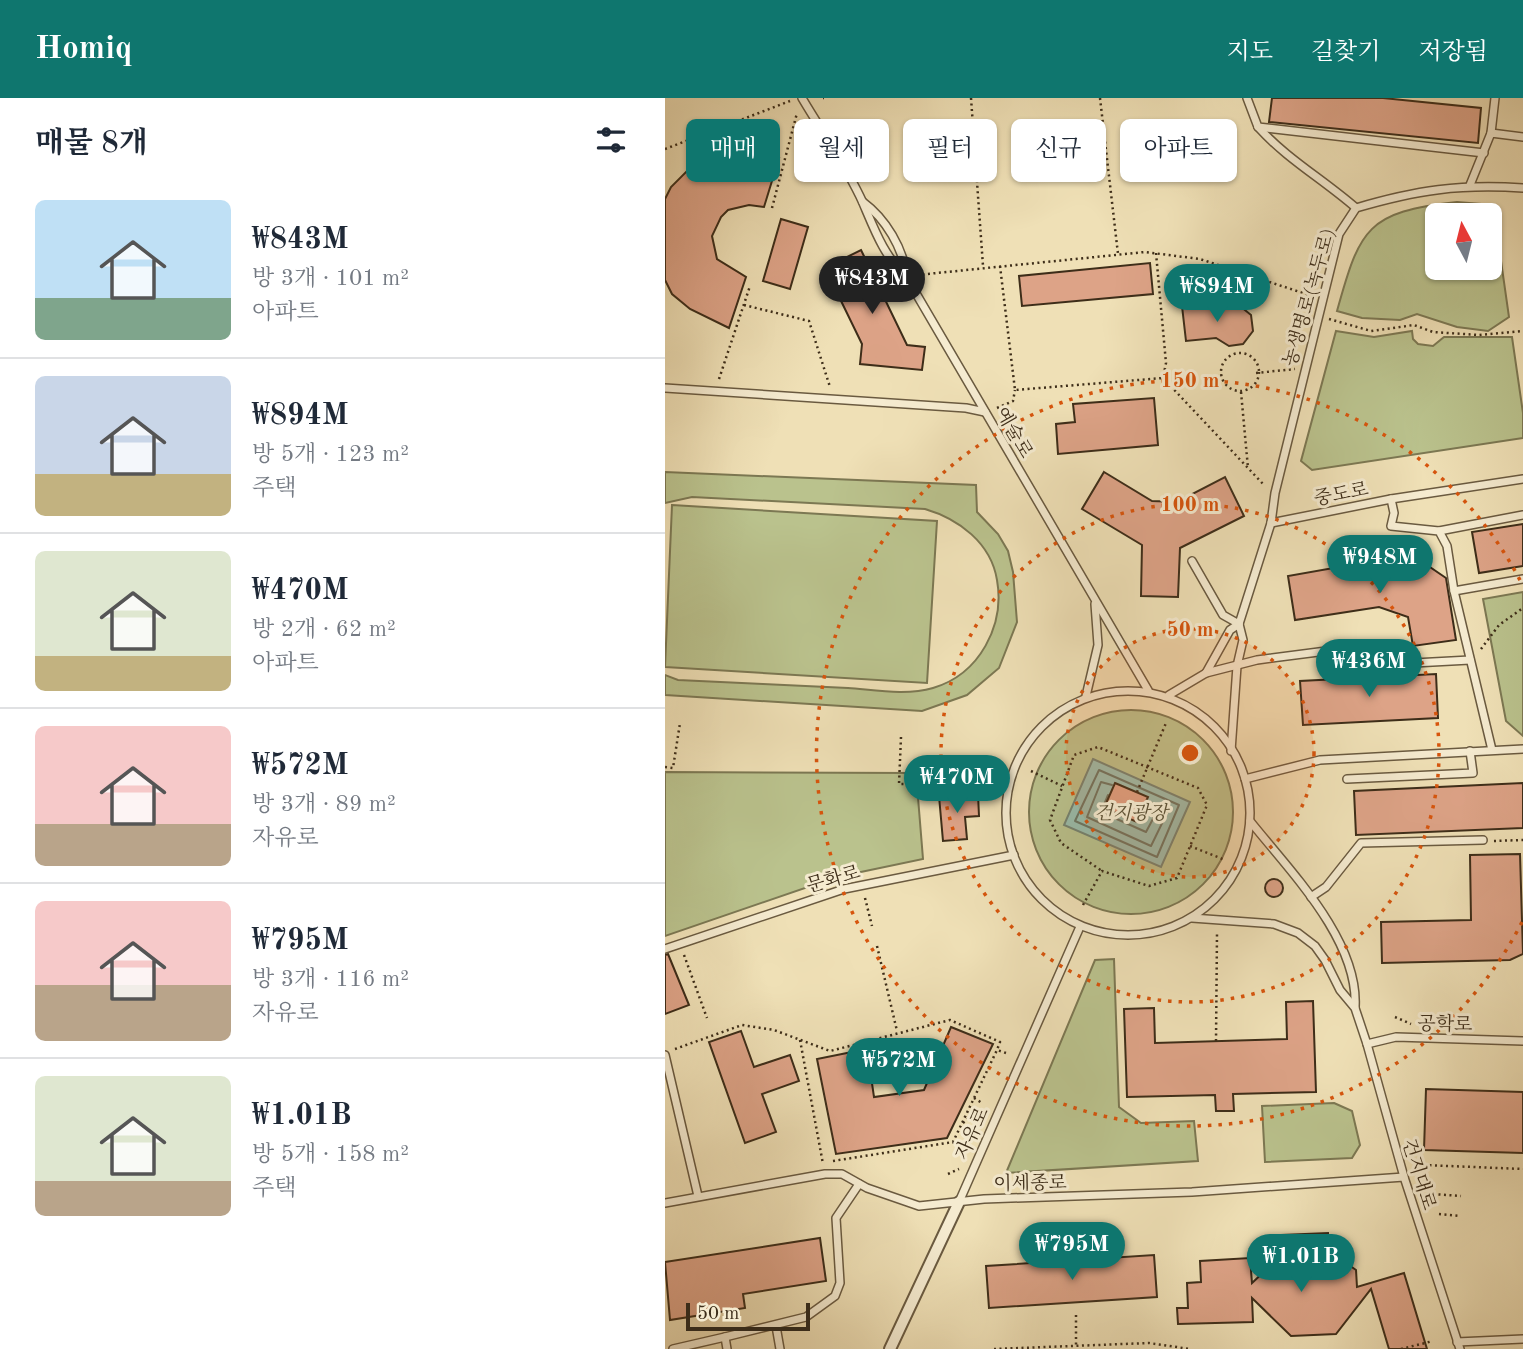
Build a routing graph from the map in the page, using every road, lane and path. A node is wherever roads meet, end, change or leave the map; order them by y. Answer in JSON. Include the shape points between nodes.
{"nodes":[{"id":1,"x":803,"y":98,"type":"edge"},
{"id":2,"x":971,"y":98,"type":"edge"},
{"id":3,"x":1100,"y":98,"type":"edge"},
{"id":4,"x":1247,"y":98,"type":"edge"},
{"id":5,"x":1495,"y":98,"type":"edge"},
{"id":6,"x":790,"y":101,"type":"dead end"},
{"id":7,"x":797,"y":113,"type":"dead end"},
{"id":8,"x":1258,"y":127,"type":"junction"},
{"id":9,"x":1491,"y":133,"type":"junction"},
{"id":10,"x":1523,"y":137,"type":"edge"},
{"id":11,"x":665,"y":149,"type":"edge"},
{"id":12,"x":1484,"y":153,"type":"junction"},
{"id":13,"x":1470,"y":185,"type":"junction"},
{"id":14,"x":1523,"y":188,"type":"edge"},
{"id":15,"x":863,"y":202,"type":"junction"},
{"id":16,"x":772,"y":208,"type":"dead end"},
{"id":17,"x":1356,"y":208,"type":"junction"},
{"id":18,"x":1156,"y":253,"type":"junction"},
{"id":19,"x":1118,"y":254,"type":"junction"},
{"id":20,"x":1000,"y":265,"type":"junction"},
{"id":21,"x":983,"y":266,"type":"junction"},
{"id":22,"x":907,"y":278,"type":"junction"},
{"id":23,"x":750,"y":286,"type":"dead end"},
{"id":24,"x":1321,"y":299,"type":"junction"},
{"id":25,"x":744,"y":306,"type":"junction"},
{"id":26,"x":1329,"y":319,"type":"dead end"},
{"id":27,"x":1523,"y":331,"type":"edge"},
{"id":28,"x":1295,"y":369,"type":"dead end"},
{"id":29,"x":1256,"y":373,"type":"junction"},
{"id":30,"x":1163,"y":378,"type":"junction"},
{"id":31,"x":719,"y":379,"type":"dead end"},
{"id":32,"x":830,"y":387,"type":"dead end"},
{"id":33,"x":665,"y":388,"type":"edge"},
{"id":34,"x":1015,"y":390,"type":"junction"},
{"id":35,"x":1241,"y":392,"type":"junction"},
{"id":36,"x":986,"y":412,"type":"junction"},
{"id":37,"x":1248,"y":468,"type":"junction"},
{"id":38,"x":1523,"y":480,"type":"edge"},
{"id":39,"x":1264,"y":485,"type":"dead end"},
{"id":40,"x":1391,"y":499,"type":"junction"},
{"id":41,"x":1523,"y":515,"type":"edge"},
{"id":42,"x":1271,"y":523,"type":"junction"},
{"id":43,"x":1439,"y":531,"type":"junction"},
{"id":44,"x":1192,"y":561,"type":"dead end"},
{"id":45,"x":1523,"y":579,"type":"edge"},
{"id":46,"x":1454,"y":591,"type":"junction"},
{"id":47,"x":1095,"y":603,"type":"junction"},
{"id":48,"x":1523,"y":608,"type":"edge"},
{"id":49,"x":1239,"y":624,"type":"junction"},
{"id":50,"x":1469,"y":656,"type":"junction"},
{"id":51,"x":1237,"y":666,"type":"junction"},
{"id":52,"x":1206,"y":673,"type":"junction"},
{"id":53,"x":1148,"y":690,"type":"junction"},
{"id":54,"x":1169,"y":695,"type":"junction"},
{"id":55,"x":1086,"y":696,"type":"junction"},
{"id":56,"x":680,"y":723,"type":"dead end"},
{"id":57,"x":1166,"y":723,"type":"dead end"},
{"id":58,"x":901,"y":737,"type":"dead end"},
{"id":59,"x":1523,"y":749,"type":"edge"},
{"id":60,"x":1492,"y":750,"type":"junction"},
{"id":61,"x":1231,"y":751,"type":"junction"},
{"id":62,"x":1470,"y":751,"type":"junction"},
{"id":63,"x":665,"y":767,"type":"edge"},
{"id":64,"x":1147,"y":768,"type":"junction"},
{"id":65,"x":1031,"y":771,"type":"dead end"},
{"id":66,"x":1245,"y":779,"type":"junction"},
{"id":67,"x":1347,"y":779,"type":"dead end"},
{"id":68,"x":986,"y":783,"type":"dead end"},
{"id":69,"x":1062,"y":786,"type":"junction"},
{"id":70,"x":1137,"y":792,"type":"dead end"},
{"id":71,"x":1250,"y":821,"type":"junction"},
{"id":72,"x":1483,"y":840,"type":"joint"},
{"id":73,"x":1523,"y":840,"type":"edge"},
{"id":74,"x":1190,"y":846,"type":"junction"},
{"id":75,"x":1014,"y":855,"type":"junction"},
{"id":76,"x":1225,"y":860,"type":"dead end"},
{"id":77,"x":1102,"y":871,"type":"junction"},
{"id":78,"x":863,"y":891,"type":"dead end"},
{"id":79,"x":1311,"y":897,"type":"junction"},
{"id":80,"x":1083,"y":905,"type":"dead end"},
{"id":81,"x":1192,"y":918,"type":"junction"},
{"id":82,"x":872,"y":926,"type":"dead end"},
{"id":83,"x":1079,"y":929,"type":"junction"},
{"id":84,"x":1217,"y":934,"type":"dead end"},
{"id":85,"x":877,"y":946,"type":"dead end"},
{"id":86,"x":665,"y":949,"type":"edge"},
{"id":87,"x":684,"y":954,"type":"dead end"},
{"id":88,"x":1355,"y":1008,"type":"junction"},
{"id":89,"x":1395,"y":1017,"type":"dead end"},
{"id":90,"x":707,"y":1018,"type":"dead end"},
{"id":91,"x":1412,"y":1024,"type":"dead end"},
{"id":92,"x":898,"y":1033,"type":"junction"},
{"id":93,"x":800,"y":1040,"type":"junction"},
{"id":94,"x":1216,"y":1041,"type":"dead end"},
{"id":95,"x":1523,"y":1041,"type":"edge"},
{"id":96,"x":1367,"y":1044,"type":"junction"},
{"id":97,"x":997,"y":1050,"type":"junction"},
{"id":98,"x":665,"y":1053,"type":"edge"},
{"id":99,"x":1006,"y":1054,"type":"dead end"},
{"id":100,"x":974,"y":1098,"type":"junction"},
{"id":101,"x":982,"y":1103,"type":"dead end"},
{"id":102,"x":979,"y":1109,"type":"dead end"},
{"id":103,"x":961,"y":1125,"type":"junction"},
{"id":104,"x":953,"y":1142,"type":"junction"},
{"id":105,"x":959,"y":1150,"type":"dead end"},
{"id":106,"x":823,"y":1162,"type":"junction"},
{"id":107,"x":1424,"y":1166,"type":"dead end"},
{"id":108,"x":1523,"y":1169,"type":"edge"},
{"id":109,"x":825,"y":1174,"type":"junction"},
{"id":110,"x":1404,"y":1177,"type":"junction"},
{"id":111,"x":859,"y":1185,"type":"junction"},
{"id":112,"x":1433,"y":1194,"type":"dead end"},
{"id":113,"x":698,"y":1196,"type":"junction"},
{"id":114,"x":1461,"y":1196,"type":"dead end"},
{"id":115,"x":960,"y":1202,"type":"junction"},
{"id":116,"x":665,"y":1203,"type":"edge"},
{"id":117,"x":1439,"y":1214,"type":"dead end"},
{"id":118,"x":1460,"y":1216,"type":"dead end"},
{"id":119,"x":1076,"y":1315,"type":"dead end"},
{"id":120,"x":776,"y":1326,"type":"junction"},
{"id":121,"x":725,"y":1336,"type":"junction"},
{"id":122,"x":1523,"y":1339,"type":"edge"},
{"id":123,"x":1433,"y":1341,"type":"dead end"},
{"id":124,"x":1458,"y":1345,"type":"edge"},
{"id":125,"x":1076,"y":1346,"type":"junction"},
{"id":126,"x":673,"y":1349,"type":"edge"},
{"id":127,"x":727,"y":1349,"type":"edge"},
{"id":128,"x":780,"y":1349,"type":"edge"},
{"id":129,"x":890,"y":1349,"type":"edge"},
{"id":130,"x":994,"y":1349,"type":"edge"},
{"id":131,"x":1190,"y":1349,"type":"edge"},
{"id":132,"x":1401,"y":1349,"type":"edge"}],
"edges":[{"from":1,"to":15,"type":"lane","name":"예술로"},
{"from":2,"to":21,"type":"path"},
{"from":3,"to":19,"type":"path"},
{"from":4,"to":8,"type":"lane"},
{"from":5,"to":9,"type":"lane"},
{"from":6,"to":11,"type":"path"},
{"from":7,"to":16,"type":"path"},
{"from":8,"to":12,"type":"lane"},
{"from":8,"to":17,"type":"lane","via":[[1282,153]]},
{"from":9,"to":10,"type":"lane"},
{"from":9,"to":12,"type":"lane"},
{"from":12,"to":13,"type":"lane"},
{"from":13,"to":14,"type":"lane"},
{"from":13,"to":17,"type":"lane","via":[[1407,192]]},
{"from":15,"to":22,"type":"lane","name":"예술로","via":[[892,264]]},
{"from":15,"to":22,"type":"lane","name":"예술로","via":[[880,215],[904,258]]},
{"from":17,"to":24,"type":"lane","name":"농생명로(녹두로)","via":[[1339,234]]},
{"from":18,"to":19,"type":"path"},
{"from":18,"to":24,"type":"path","via":[[1200,260]]},
{"from":18,"to":30,"type":"path","via":[[1167,363]]},
{"from":19,"to":20,"type":"path"},
{"from":20,"to":21,"type":"path"},
{"from":20,"to":34,"type":"path"},
{"from":21,"to":22,"type":"path"},
{"from":22,"to":36,"type":"lane","name":"예술로"},
{"from":23,"to":25,"type":"path"},
{"from":24,"to":42,"type":"lane","name":"농생명로(녹두로)"},
{"from":25,"to":31,"type":"path"},
{"from":25,"to":32,"type":"path","via":[[809,321]]},
{"from":26,"to":27,"type":"path","via":[[1371,331],[1413,324],[1433,332],[1479,335]]},
{"from":28,"to":29,"type":"path"},
{"from":29,"to":35,"type":"path","via":[[1250,391]]},
{"from":29,"to":35,"type":"path","via":[[1255,360],[1246,352],[1229,354],[1222,362],[1224,385]]},
{"from":30,"to":34,"type":"path"},
{"from":30,"to":37,"type":"path"},
{"from":33,"to":36,"type":"lane"},
{"from":34,"to":36,"type":"path","via":[[1013,401]]},
{"from":35,"to":37,"type":"path"},
{"from":36,"to":47,"type":"lane","name":"예술로"},
{"from":37,"to":39,"type":"path"},
{"from":38,"to":40,"type":"lane","name":"중도로"},
{"from":40,"to":42,"type":"lane","name":"중도로"},
{"from":40,"to":43,"type":"lane","via":[[1391,526]]},
{"from":41,"to":43,"type":"lane"},
{"from":42,"to":49,"type":"lane"},
{"from":43,"to":46,"type":"lane","via":[[1447,545]]},
{"from":44,"to":49,"type":"lane","via":[[1223,615]]},
{"from":45,"to":46,"type":"lane"},
{"from":46,"to":50,"type":"lane"},
{"from":47,"to":53,"type":"lane","name":"예술로"},
{"from":47,"to":55,"type":"lane","via":[[1098,645]]},
{"from":48,"to":50,"type":"path"},
{"from":49,"to":51,"type":"lane","via":[[1243,640]]},
{"from":49,"to":52,"type":"lane","via":[[1230,629]]},
{"from":50,"to":51,"type":"lane","via":[[1414,663],[1389,649],[1366,646]]},
{"from":50,"to":60,"type":"lane"},
{"from":51,"to":52,"type":"lane"},
{"from":51,"to":61,"type":"lane"},
{"from":52,"to":54,"type":"lane"},
{"from":53,"to":54,"type":"lane"},
{"from":53,"to":55,"type":"lane"},
{"from":54,"to":61,"type":"lane","via":[[1216,731]]},
{"from":55,"to":75,"type":"lane","via":[[1037,731],[1010,773],[1005,793]]},
{"from":56,"to":63,"type":"path","via":[[673,768]]},
{"from":57,"to":64,"type":"path"},
{"from":58,"to":68,"type":"path","via":[[899,784]]},
{"from":59,"to":60,"type":"lane"},
{"from":60,"to":62,"type":"lane"},
{"from":61,"to":66,"type":"lane"},
{"from":62,"to":66,"type":"lane","via":[[1320,760]]},
{"from":62,"to":67,"type":"lane","via":[[1473,773]]},
{"from":64,"to":69,"type":"path","via":[[1098,747],[1074,755]]},
{"from":64,"to":70,"type":"path"},
{"from":64,"to":74,"type":"path","via":[[1198,789],[1207,805]]},
{"from":65,"to":69,"type":"path"},
{"from":66,"to":71,"type":"lane"},
{"from":69,"to":77,"type":"path","via":[[1050,820],[1061,843]]},
{"from":71,"to":79,"type":"lane","name":"건지대로"},
{"from":71,"to":81,"type":"lane","via":[[1245,855],[1227,885]]},
{"from":72,"to":73,"type":"path"},
{"from":72,"to":79,"type":"lane","via":[[1361,843],[1326,887]]},
{"from":74,"to":76,"type":"path"},
{"from":74,"to":77,"type":"path","via":[[1177,878],[1149,886]]},
{"from":75,"to":83,"type":"lane","via":[[1026,879]]},
{"from":75,"to":86,"type":"lane","name":"문화로","via":[[843,889]]},
{"from":77,"to":80,"type":"path"},
{"from":78,"to":82,"type":"path"},
{"from":79,"to":88,"type":"lane","name":"건지대로","via":[[1341,948],[1356,990]]},
{"from":81,"to":83,"type":"lane","via":[[1164,929],[1126,935]]},
{"from":81,"to":88,"type":"lane","name":"건지대로","via":[[1274,925],[1298,933],[1325,960]]},
{"from":83,"to":115,"type":"lane","name":"자유로"},
{"from":84,"to":94,"type":"path"},
{"from":85,"to":92,"type":"path"},
{"from":87,"to":90,"type":"path"},
{"from":88,"to":96,"type":"lane","name":"건지대로"},
{"from":89,"to":91,"type":"path"},
{"from":92,"to":93,"type":"path","via":[[830,1051]]},
{"from":92,"to":97,"type":"path","via":[[950,1020],[1000,1042]]},
{"from":93,"to":98,"type":"path","via":[[742,1025]]},
{"from":93,"to":106,"type":"path"},
{"from":95,"to":96,"type":"lane","name":"공학로","via":[[1396,1037]]},
{"from":96,"to":110,"type":"lane","name":"건지대로"},
{"from":97,"to":99,"type":"path"},
{"from":97,"to":100,"type":"path"},
{"from":98,"to":113,"type":"lane"},
{"from":100,"to":101,"type":"path"},
{"from":100,"to":103,"type":"path"},
{"from":102,"to":103,"type":"path"},
{"from":103,"to":104,"type":"path"},
{"from":104,"to":105,"type":"path"},
{"from":104,"to":106,"type":"path"},
{"from":106,"to":109,"type":"path"},
{"from":107,"to":108,"type":"path"},
{"from":109,"to":111,"type":"lane","name":"이세종로","via":[[842,1174]]},
{"from":109,"to":113,"type":"lane","name":"이세종로"},
{"from":110,"to":115,"type":"lane","name":"이세종로"},
{"from":110,"to":124,"type":"lane","name":"건지대로"},
{"from":111,"to":115,"type":"lane","name":"이세종로","via":[[919,1206]]},
{"from":111,"to":120,"type":"lane","via":[[836,1219],[840,1283],[835,1296],[806,1317]]},
{"from":112,"to":114,"type":"path"},
{"from":113,"to":116,"type":"lane","name":"이세종로"},
{"from":115,"to":129,"type":"street","name":"자유로"},
{"from":117,"to":118,"type":"path"},
{"from":119,"to":125,"type":"path"},
{"from":120,"to":121,"type":"lane"},
{"from":120,"to":128,"type":"lane"},
{"from":121,"to":126,"type":"lane"},
{"from":121,"to":127,"type":"lane"},
{"from":122,"to":124,"type":"lane"},
{"from":123,"to":132,"type":"path"},
{"from":125,"to":130,"type":"path"},
{"from":125,"to":131,"type":"path","via":[[1149,1343]]}]}
